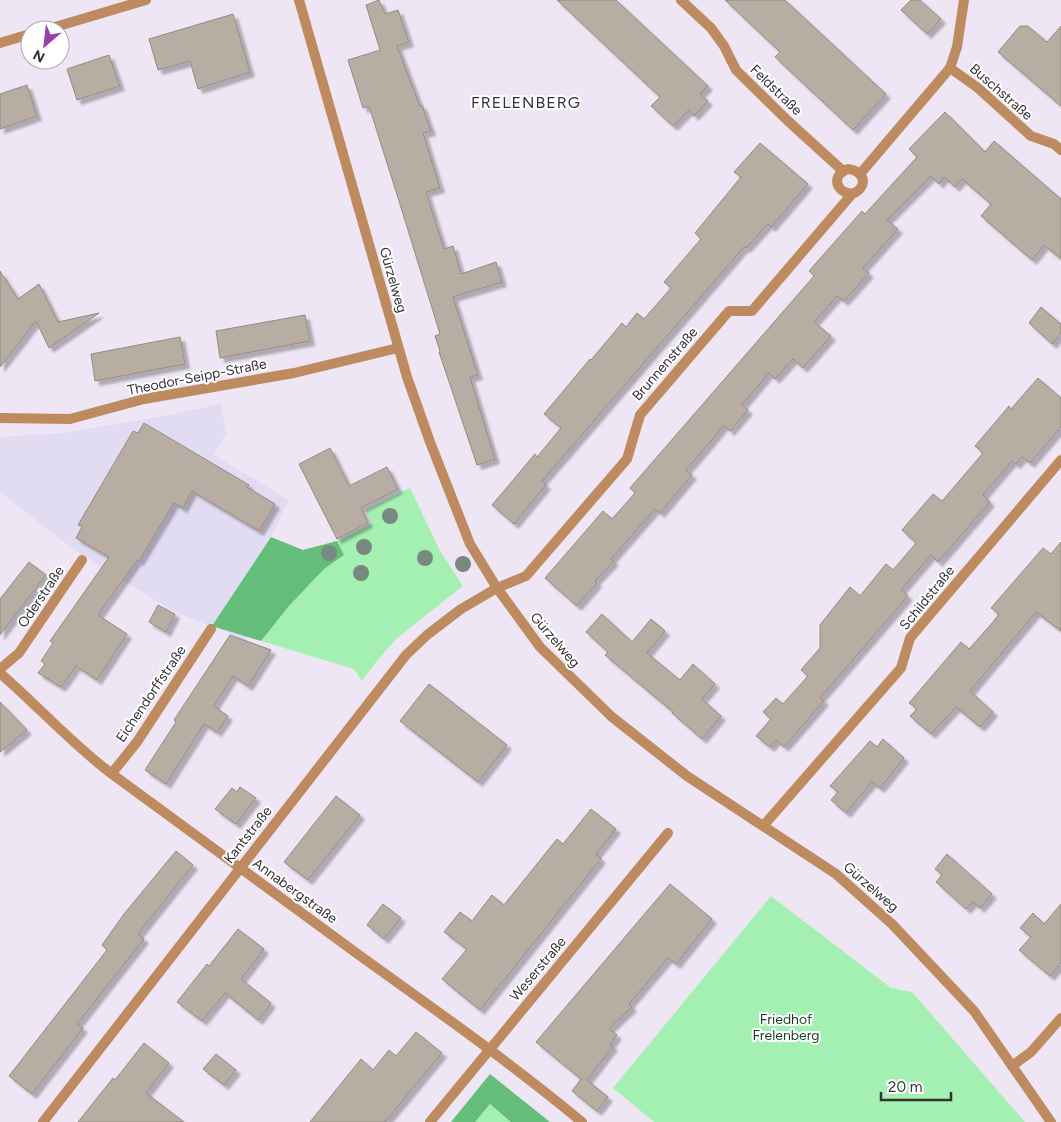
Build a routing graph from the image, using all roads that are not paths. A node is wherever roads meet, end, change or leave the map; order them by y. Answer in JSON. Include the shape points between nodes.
{"nodes":[{"id":1,"x":146,"y":0,"type":"edge"},
{"id":2,"x":299,"y":0,"type":"edge"},
{"id":3,"x":681,"y":0,"type":"edge"},
{"id":4,"x":964,"y":0,"type":"edge"},
{"id":5,"x":70,"y":22,"type":"edge"},
{"id":6,"x":20,"y":37,"type":"edge"},
{"id":7,"x":0,"y":43,"type":"edge"},
{"id":8,"x":950,"y":68,"type":"junction"},
{"id":9,"x":1061,"y":150,"type":"edge"},
{"id":10,"x":843,"y":171,"type":"junction"},
{"id":11,"x":860,"y":174,"type":"junction"},
{"id":12,"x":852,"y":195,"type":"junction"},
{"id":13,"x":398,"y":348,"type":"junction"},
{"id":14,"x":0,"y":418,"type":"edge"},
{"id":15,"x":1061,"y":460,"type":"edge"},
{"id":16,"x":82,"y":560,"type":"dead end"},
{"id":17,"x":497,"y":588,"type":"junction"},
{"id":18,"x":211,"y":629,"type":"dead end"},
{"id":19,"x":1,"y":674,"type":"edge"},
{"id":20,"x":112,"y":773,"type":"junction"},
{"id":21,"x":764,"y":825,"type":"junction"},
{"id":22,"x":668,"y":833,"type":"dead end"},
{"id":23,"x":239,"y":868,"type":"junction"},
{"id":24,"x":1061,"y":1018,"type":"edge"},
{"id":25,"x":489,"y":1049,"type":"junction"},
{"id":26,"x":1012,"y":1066,"type":"junction"},
{"id":27,"x":43,"y":1122,"type":"edge"},
{"id":28,"x":430,"y":1122,"type":"edge"},
{"id":29,"x":582,"y":1122,"type":"edge"},
{"id":30,"x":1051,"y":1122,"type":"edge"}],
"edges":[{"from":1,"to":5,"type":"street"},
{"from":2,"to":13,"type":"street","name":"Gürzelweg"},
{"from":3,"to":10,"type":"street","name":"Feldstraße","via":[[713,30],[736,70]]},
{"from":4,"to":8,"type":"street","via":[[957,47]]},
{"from":6,"to":7,"type":"street"},
{"from":8,"to":9,"type":"street","name":"Buschstraße","via":[[978,88],[1031,136]]},
{"from":8,"to":11,"type":"street"},
{"from":10,"to":11,"type":"street","via":[[852,169]]},
{"from":10,"to":12,"type":"street","via":[[837,179],[838,185]]},
{"from":11,"to":12,"type":"street","via":[[862,187]]},
{"from":12,"to":17,"type":"street","name":"Brunnenstraße","via":[[752,311],[729,311],[640,415],[627,459],[526,576]]},
{"from":13,"to":14,"type":"street","name":"Theodor-Seipp-Straße","via":[[294,373],[144,399],[70,418]]},
{"from":13,"to":17,"type":"street","name":"Gürzelweg","via":[[470,544]]},
{"from":15,"to":21,"type":"street","name":"Schildstraße","via":[[910,638],[901,668]]},
{"from":16,"to":19,"type":"street","name":"Oderstraße","via":[[19,653]]},
{"from":17,"to":21,"type":"street","name":"Gürzelweg","via":[[540,647],[612,717],[687,776]]},
{"from":17,"to":23,"type":"street","name":"Kantstraße","via":[[427,634],[406,655]]},
{"from":18,"to":20,"type":"street","name":"Eichendorffstraße","via":[[137,742]]},
{"from":19,"to":20,"type":"street","name":"Annabergstraße"},
{"from":20,"to":23,"type":"street","name":"Annabergstraße"},
{"from":21,"to":26,"type":"street","name":"Gürzelweg","via":[[836,874],[892,924],[974,1011]]},
{"from":22,"to":25,"type":"street","name":"Weserstraße"},
{"from":23,"to":25,"type":"street","name":"Annabergstraße"},
{"from":23,"to":27,"type":"street","name":"Kantstraße"},
{"from":24,"to":26,"type":"street","via":[[1031,1052]]},
{"from":25,"to":28,"type":"street","name":"Weserstraße"},
{"from":25,"to":29,"type":"street","name":"Annabergstraße"},
{"from":26,"to":30,"type":"street","name":"Gürzelweg"}]}
